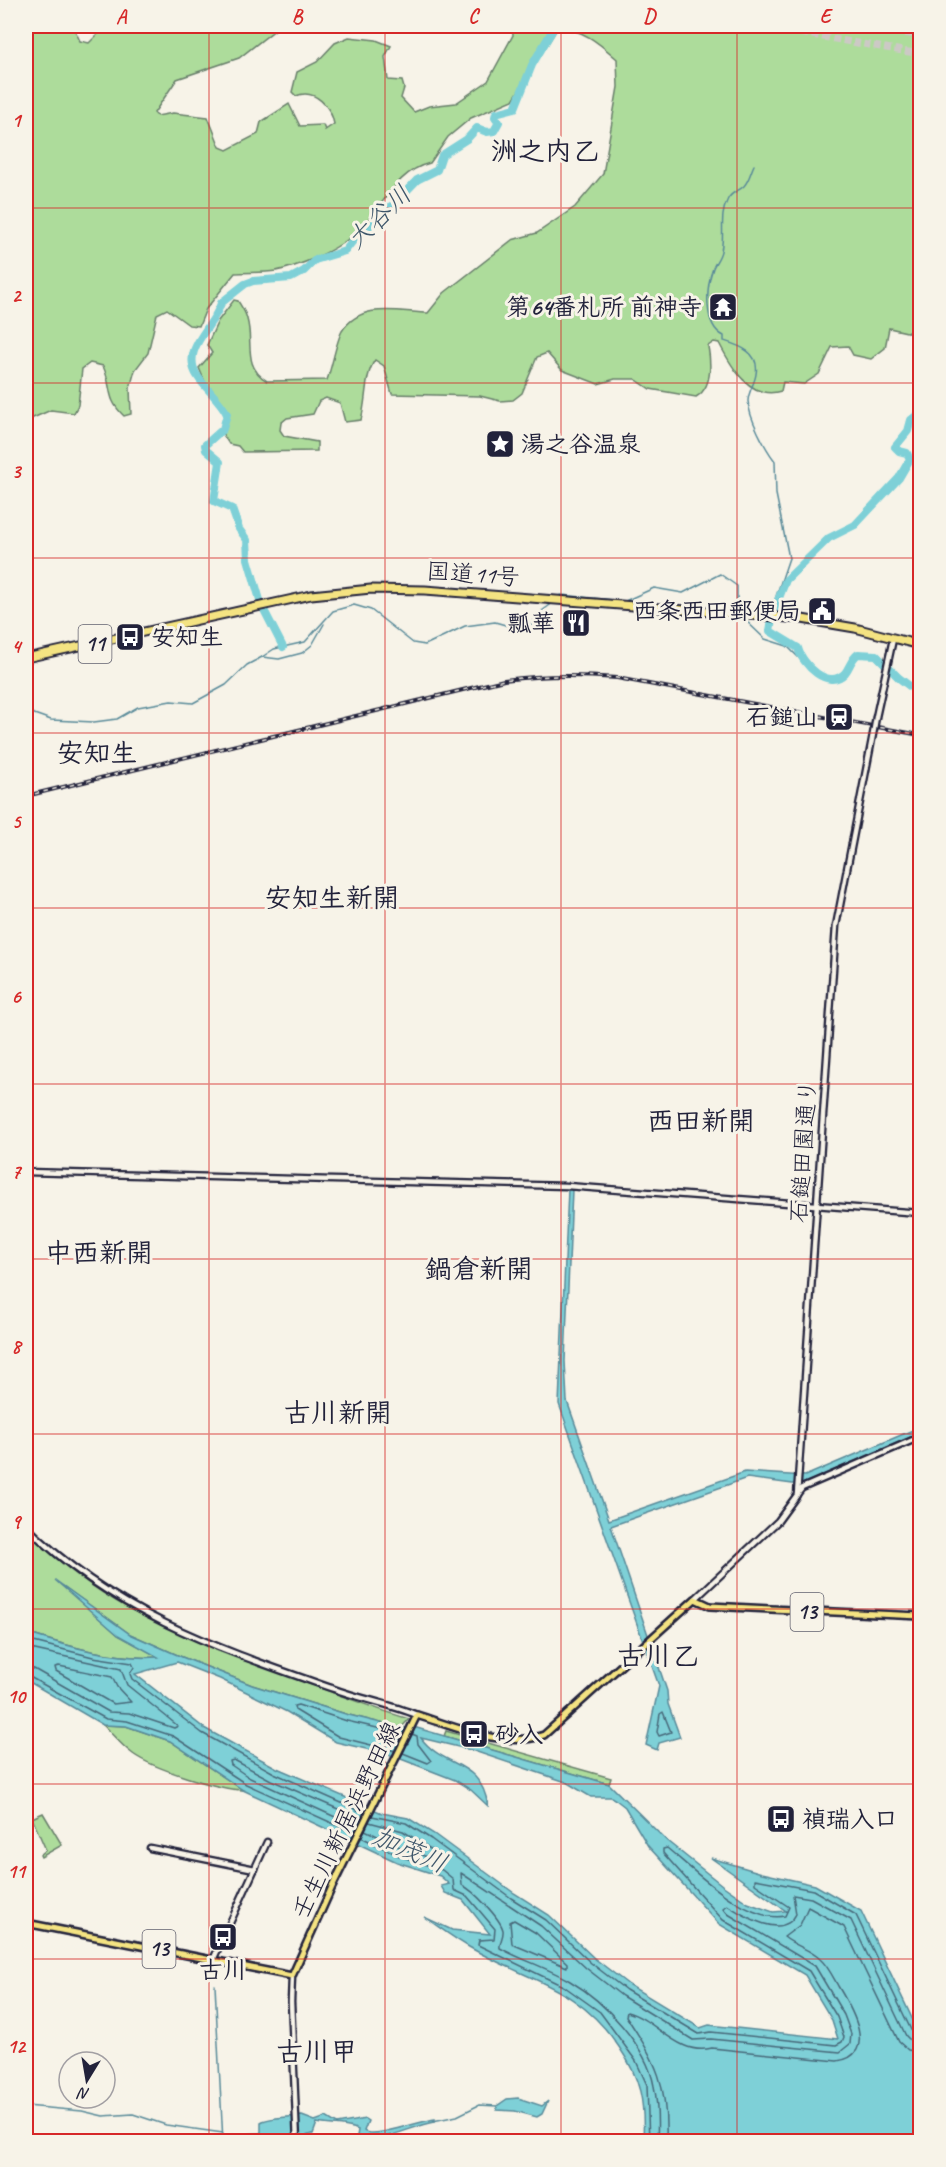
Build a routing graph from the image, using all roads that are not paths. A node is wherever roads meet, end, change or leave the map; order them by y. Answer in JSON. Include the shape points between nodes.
{"nodes":[{"id":1,"x":893,"y":639,"type":"junction"},
{"id":2,"x":921,"y":645,"type":"edge"},
{"id":3,"x":26,"y":658,"type":"edge"},
{"id":4,"x":26,"y":1173,"type":"edge"},
{"id":5,"x":818,"y":1205,"type":"junction"},
{"id":6,"x":921,"y":1213,"type":"edge"},
{"id":7,"x":921,"y":1437,"type":"edge"},
{"id":8,"x":797,"y":1495,"type":"junction"},
{"id":9,"x":26,"y":1526,"type":"edge"},
{"id":10,"x":695,"y":1599,"type":"junction"},
{"id":11,"x":921,"y":1616,"type":"edge"},
{"id":12,"x":416,"y":1718,"type":"junction"},
{"id":13,"x":267,"y":1842,"type":"dead end"},
{"id":14,"x":150,"y":1848,"type":"dead end"},
{"id":15,"x":255,"y":1869,"type":"junction"},
{"id":16,"x":26,"y":1923,"type":"edge"},
{"id":17,"x":213,"y":1960,"type":"junction"},
{"id":18,"x":292,"y":1976,"type":"junction"},
{"id":19,"x":297,"y":2142,"type":"edge"}],
"edges":[{"from":1,"to":2,"type":"highway","name":"国道11号","number":"11"},
{"from":1,"to":3,"type":"highway","name":"国道11号","number":"11","via":[[802,619],[371,589],[311,596]]},
{"from":1,"to":5,"type":"street","name":"石鎚田園通り","bridge":true,"via":[[836,926]]},
{"from":4,"to":5,"type":"street","via":[[567,1185]]},
{"from":5,"to":6,"type":"street"},
{"from":5,"to":8,"type":"street","name":"石鎚田園通り"},
{"from":7,"to":8,"type":"street","via":[[802,1488]]},
{"from":8,"to":10,"type":"street","via":[[778,1521]]},
{"from":9,"to":12,"type":"street","via":[[100,1588],[161,1623]]},
{"from":10,"to":11,"type":"main road","number":"13","via":[[710,1606]]},
{"from":10,"to":12,"type":"main road","name":"壬生川新居浜野田線","via":[[556,1726],[536,1738],[520,1740],[482,1734]]},
{"from":12,"to":18,"type":"main road","name":"壬生川新居浜野田線"},
{"from":13,"to":15,"type":"street"},
{"from":14,"to":15,"type":"street"},
{"from":15,"to":17,"type":"street"},
{"from":16,"to":17,"type":"main road","number":"13"},
{"from":17,"to":18,"type":"main road","number":"13"},
{"from":18,"to":19,"type":"street"}]}
